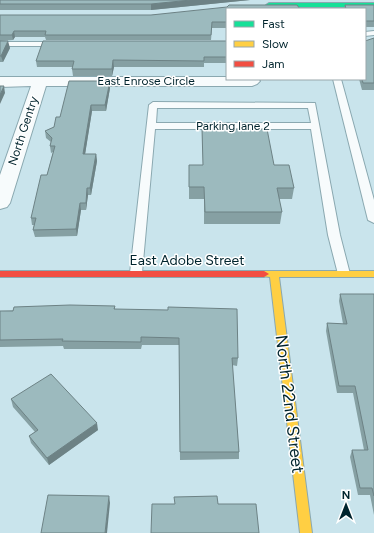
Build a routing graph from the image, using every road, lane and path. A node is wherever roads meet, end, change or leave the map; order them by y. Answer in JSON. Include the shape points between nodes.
{"nodes":[{"id":1,"x":313,"y":3,"type":"edge"},
{"id":2,"x":262,"y":5,"type":"edge"},
{"id":3,"x":374,"y":5,"type":"edge"},
{"id":4,"x":0,"y":44,"type":"edge"},
{"id":5,"x":64,"y":44,"type":"edge"},
{"id":6,"x":337,"y":80,"type":"edge"},
{"id":7,"x":252,"y":81,"type":"dead end"},
{"id":8,"x":0,"y":82,"type":"edge"},
{"id":9,"x":40,"y":82,"type":"junction"},
{"id":10,"x":151,"y":126,"type":"junction"},
{"id":11,"x":316,"y":126,"type":"junction"},
{"id":12,"x":0,"y":203,"type":"edge"},
{"id":13,"x":374,"y":220,"type":"edge"},
{"id":14,"x":0,"y":274,"type":"edge"},
{"id":15,"x":136,"y":274,"type":"junction"},
{"id":16,"x":274,"y":274,"type":"junction"},
{"id":17,"x":344,"y":274,"type":"junction"},
{"id":18,"x":374,"y":274,"type":"edge"},
{"id":19,"x":306,"y":533,"type":"edge"}],
"edges":[{"from":1,"to":2,"type":"street"},
{"from":1,"to":3,"type":"street"},
{"from":4,"to":5,"type":"lane"},
{"from":6,"to":13,"type":"lane"},
{"from":7,"to":9,"type":"street","name":"East Enrose Circle"},
{"from":8,"to":9,"type":"street","name":"East Enrose Circle"},
{"from":9,"to":12,"type":"street","name":"North Gentry"},
{"from":10,"to":11,"type":"lane","name":"Parking lane 2"},
{"from":10,"to":11,"type":"lane","via":[[153,105],[312,105]]},
{"from":10,"to":15,"type":"lane"},
{"from":11,"to":17,"type":"lane","via":[[334,235]]},
{"from":14,"to":15,"type":"street","name":"East Adobe Street"},
{"from":15,"to":16,"type":"street","name":"East Adobe Street"},
{"from":16,"to":17,"type":"street","name":"East Adobe Street"},
{"from":16,"to":19,"type":"street","name":"North 22nd Street"},
{"from":17,"to":18,"type":"street","name":"East Adobe Street"}]}
